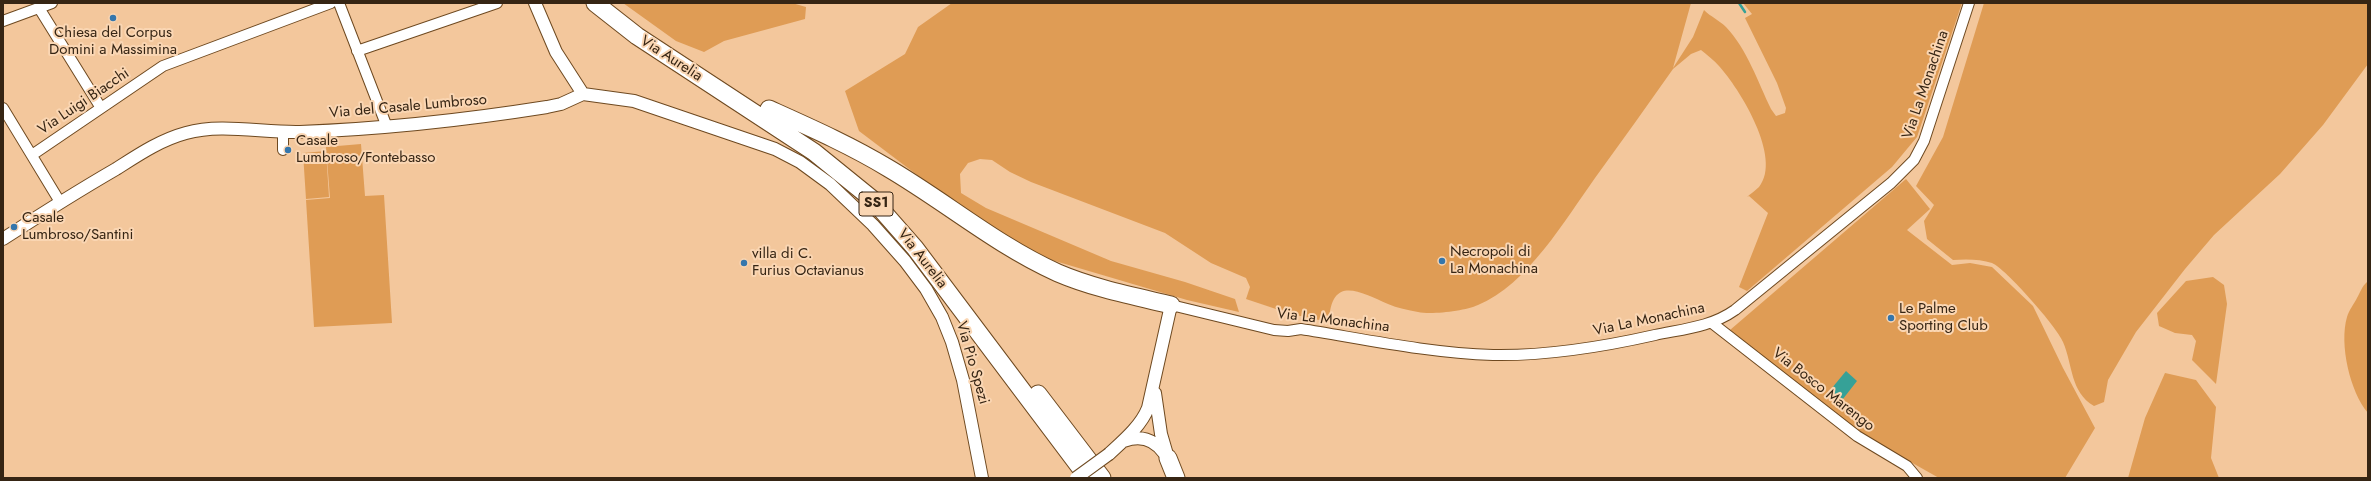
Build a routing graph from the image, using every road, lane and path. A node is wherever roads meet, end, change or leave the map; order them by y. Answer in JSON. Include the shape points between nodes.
{"nodes":[{"id":1,"x":52,"y":3,"type":"edge"},
{"id":2,"x":331,"y":3,"type":"edge"},
{"id":3,"x":339,"y":3,"type":"edge"},
{"id":4,"x":497,"y":3,"type":"edge"},
{"id":5,"x":535,"y":3,"type":"edge"},
{"id":6,"x":595,"y":3,"type":"edge"},
{"id":7,"x":611,"y":3,"type":"edge"},
{"id":8,"x":1969,"y":3,"type":"edge"},
{"id":9,"x":39,"y":8,"type":"junction"},
{"id":10,"x":3,"y":21,"type":"edge"},
{"id":11,"x":357,"y":51,"type":"junction"},
{"id":12,"x":583,"y":94,"type":"junction"},
{"id":13,"x":3,"y":108,"type":"edge"},
{"id":14,"x":101,"y":108,"type":"junction"},
{"id":15,"x":769,"y":109,"type":"junction"},
{"id":16,"x":387,"y":127,"type":"junction"},
{"id":17,"x":283,"y":132,"type":"junction"},
{"id":18,"x":283,"y":150,"type":"dead end"},
{"id":19,"x":32,"y":155,"type":"junction"},
{"id":20,"x":60,"y":202,"type":"junction"},
{"id":21,"x":3,"y":239,"type":"edge"},
{"id":22,"x":1171,"y":305,"type":"junction"},
{"id":23,"x":1712,"y":323,"type":"junction"},
{"id":24,"x":1155,"y":384,"type":"junction"},
{"id":25,"x":1124,"y":441,"type":"junction"},
{"id":26,"x":1168,"y":458,"type":"junction"},
{"id":27,"x":982,"y":478,"type":"edge"},
{"id":28,"x":1076,"y":478,"type":"edge"},
{"id":29,"x":1088,"y":478,"type":"edge"},
{"id":30,"x":1102,"y":478,"type":"edge"},
{"id":31,"x":1176,"y":478,"type":"edge"},
{"id":32,"x":1917,"y":478,"type":"edge"}],
"edges":[{"from":1,"to":9,"type":"street"},
{"from":2,"to":14,"type":"street","name":"Via Luigi Biacchi","via":[[163,66]]},
{"from":3,"to":11,"type":"street"},
{"from":4,"to":11,"type":"street"},
{"from":5,"to":12,"type":"street","via":[[556,52]]},
{"from":6,"to":29,"type":"highway","name":"Via Aurelia","number":"SS1","via":[[637,36],[814,152],[872,199],[915,248]]},
{"from":7,"to":15,"type":"highway","name":"Via Aurelia","number":"SS1"},
{"from":8,"to":23,"type":"street","name":"Via La Monachina","via":[[1933,120],[1914,160],[1892,183],[1735,310]]},
{"from":9,"to":10,"type":"street"},
{"from":9,"to":14,"type":"street"},
{"from":11,"to":16,"type":"street"},
{"from":12,"to":16,"type":"street","name":"Via del Casale Lumbroso","via":[[568,102],[547,107],[436,123]]},
{"from":12,"to":27,"type":"street","name":"Via Pio Spezi","via":[[638,102],[746,138],[788,155],[825,180],[873,225],[905,260],[942,317],[963,380]]},
{"from":13,"to":19,"type":"street"},
{"from":14,"to":19,"type":"street","name":"Via Luigi Biacchi"},
{"from":15,"to":22,"type":"highway","via":[[876,160],[1001,243],[1042,265],[1071,278]]},
{"from":15,"to":30,"type":"highway","name":"Via Aurelia","number":"SS1","via":[[840,157],[872,184],[902,215]]},
{"from":16,"to":17,"type":"street","name":"Via del Casale Lumbroso"},
{"from":17,"to":18,"type":"street"},
{"from":17,"to":20,"type":"street","name":"Via del Casale Lumbroso","via":[[208,130],[181,134],[152,147]]},
{"from":19,"to":20,"type":"street"},
{"from":20,"to":21,"type":"street","name":"Via del Casale Lumbroso"},
{"from":22,"to":23,"type":"street","name":"Via La Monachina","via":[[1274,330],[1288,332],[1301,329],[1452,352],[1493,355],[1570,351]]},
{"from":22,"to":24,"type":"street"},
{"from":23,"to":32,"type":"street","name":"Via Bosco Marengo","via":[[1853,433],[1907,466]]},
{"from":24,"to":25,"type":"street","via":[[1146,413]]},
{"from":24,"to":26,"type":"street","via":[[1161,434]]},
{"from":25,"to":26,"type":"street","via":[[1135,438],[1150,440]]},
{"from":25,"to":28,"type":"street","bridge":true},
{"from":26,"to":31,"type":"highway"}]}
